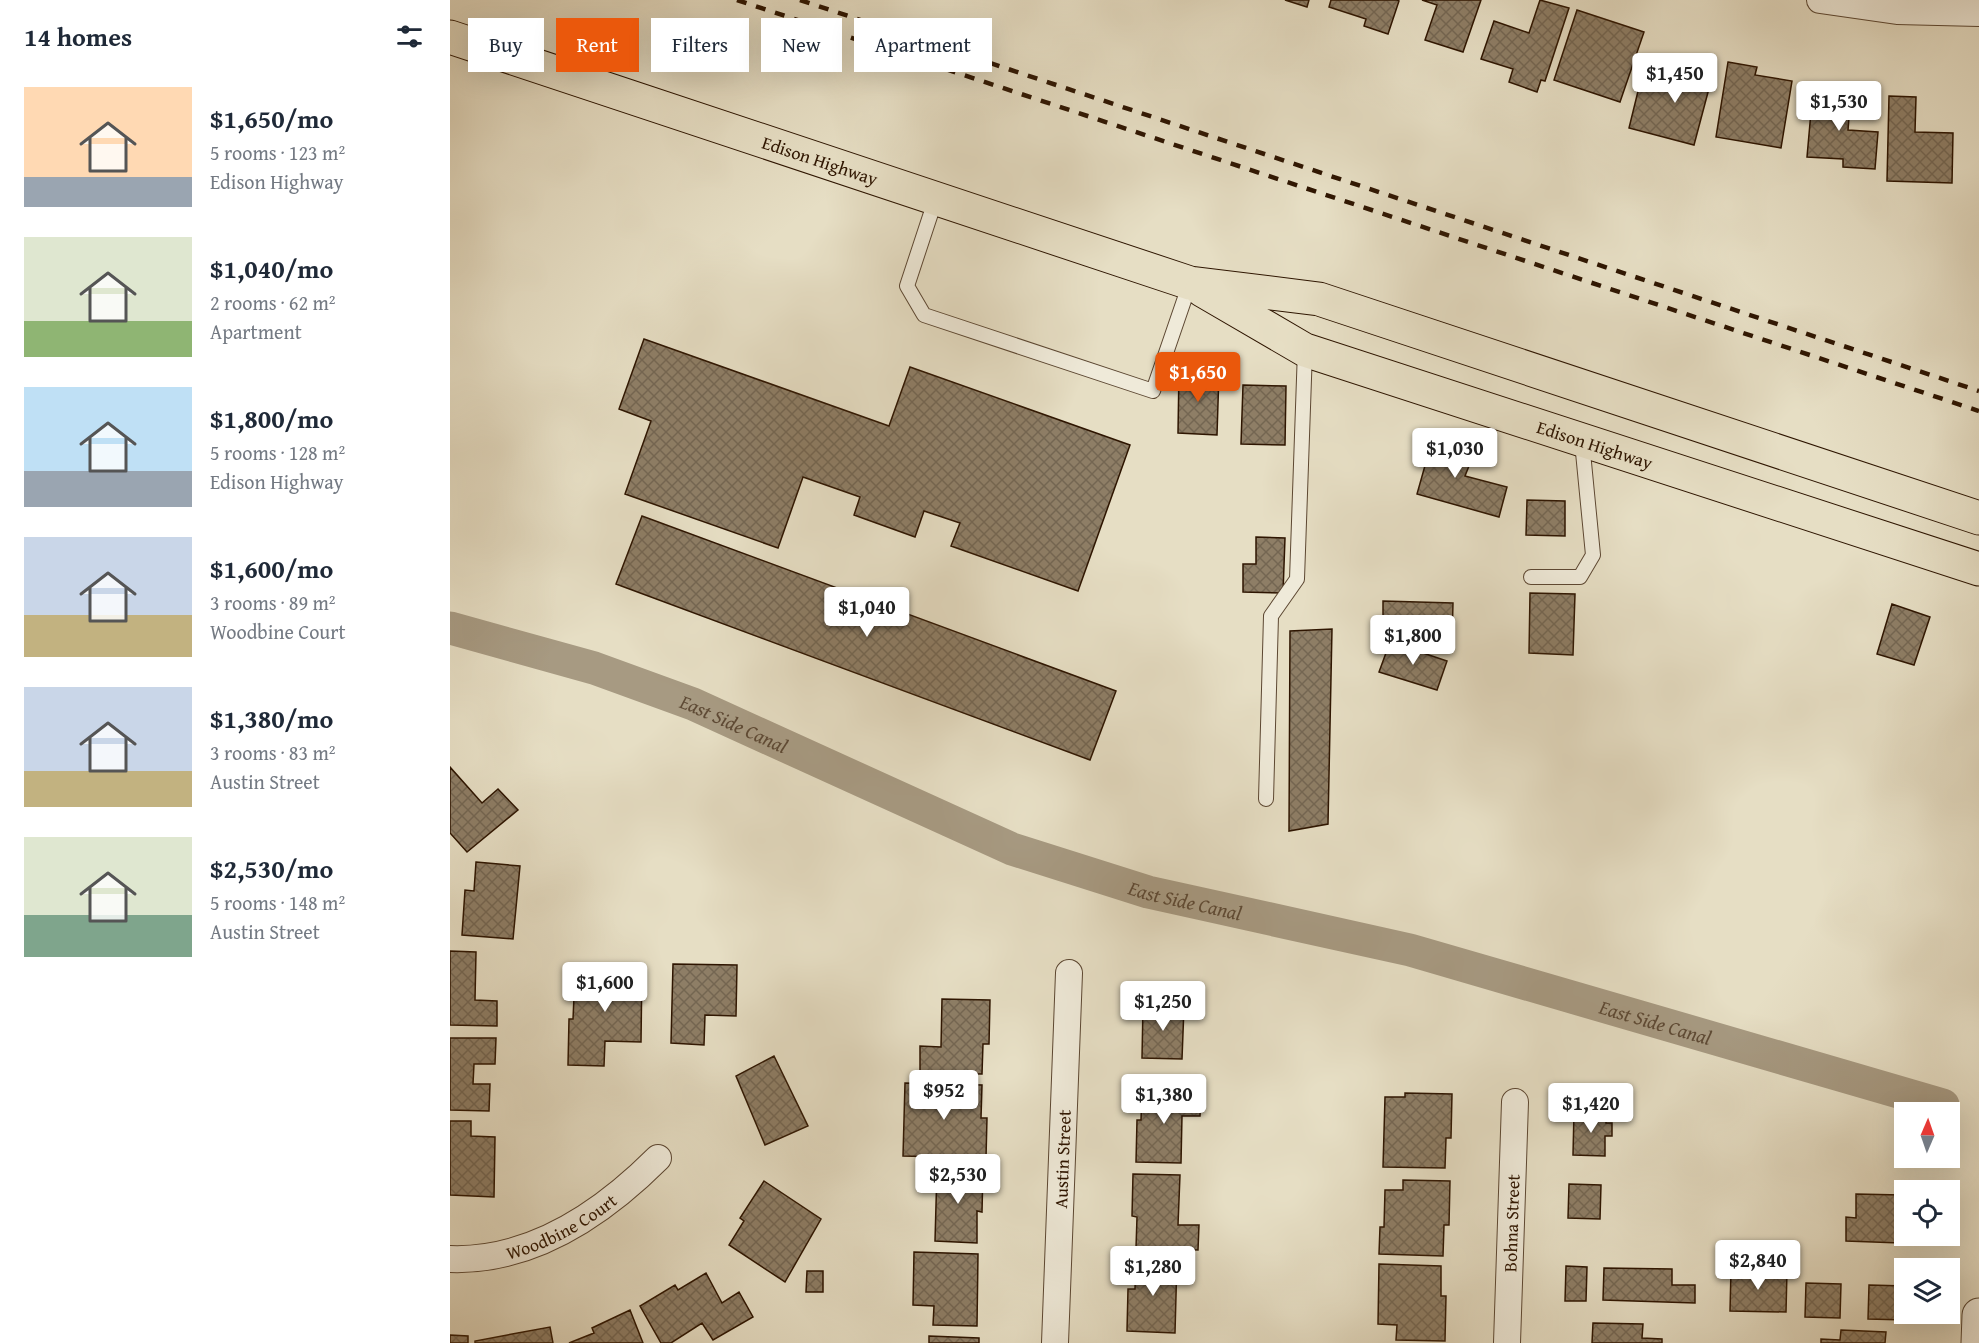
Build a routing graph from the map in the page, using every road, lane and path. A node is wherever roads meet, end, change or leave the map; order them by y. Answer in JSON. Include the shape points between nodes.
{"nodes":[{"id":1,"x":1820,"y":0,"type":"edge"},
{"id":2,"x":1979,"y":13,"type":"edge"},
{"id":3,"x":450,"y":37,"type":"edge"},
{"id":4,"x":936,"y":198,"type":"junction"},
{"id":5,"x":1190,"y":283,"type":"junction"},
{"id":6,"x":1305,"y":350,"type":"junction"},
{"id":7,"x":1582,"y":440,"type":"junction"},
{"id":8,"x":1979,"y":518,"type":"edge"},
{"id":9,"x":1979,"y":569,"type":"edge"},
{"id":10,"x":1531,"y":578,"type":"dead end"},
{"id":11,"x":1266,"y":799,"type":"dead end"},
{"id":12,"x":1069,"y":973,"type":"dead end"},
{"id":13,"x":1515,"y":1102,"type":"dead end"},
{"id":14,"x":658,"y":1158,"type":"dead end"},
{"id":15,"x":450,"y":1259,"type":"edge"},
{"id":16,"x":1979,"y":1315,"type":"edge"},
{"id":17,"x":1054,"y":1343,"type":"edge"},
{"id":18,"x":1507,"y":1343,"type":"edge"},
{"id":19,"x":1978,"y":1343,"type":"edge"}],
"edges":[{"from":1,"to":2,"type":"street","via":[[1897,11]]},
{"from":3,"to":4,"type":"main road","name":"Edison Highway"},
{"from":4,"to":5,"type":"main road","name":"Edison Highway"},
{"from":4,"to":5,"type":"lane","via":[[907,286],[924,315],[945,323],[1153,391]]},
{"from":5,"to":6,"type":"main road","name":"Edison Highway"},
{"from":5,"to":8,"type":"main road","name":"Edison Highway","via":[[1319,299]]},
{"from":6,"to":7,"type":"main road","name":"Edison Highway"},
{"from":6,"to":11,"type":"lane","via":[[1297,579],[1271,616]]},
{"from":7,"to":9,"type":"main road","name":"Edison Highway"},
{"from":7,"to":10,"type":"lane","via":[[1593,555],[1580,577]]},
{"from":12,"to":17,"type":"street","name":"Austin Street"},
{"from":13,"to":18,"type":"street","name":"Bohna Street"},
{"from":14,"to":15,"type":"street","name":"Woodbine Court","via":[[625,1191],[586,1220],[546,1239],[499,1254]]},
{"from":16,"to":19,"type":"street"}]}
